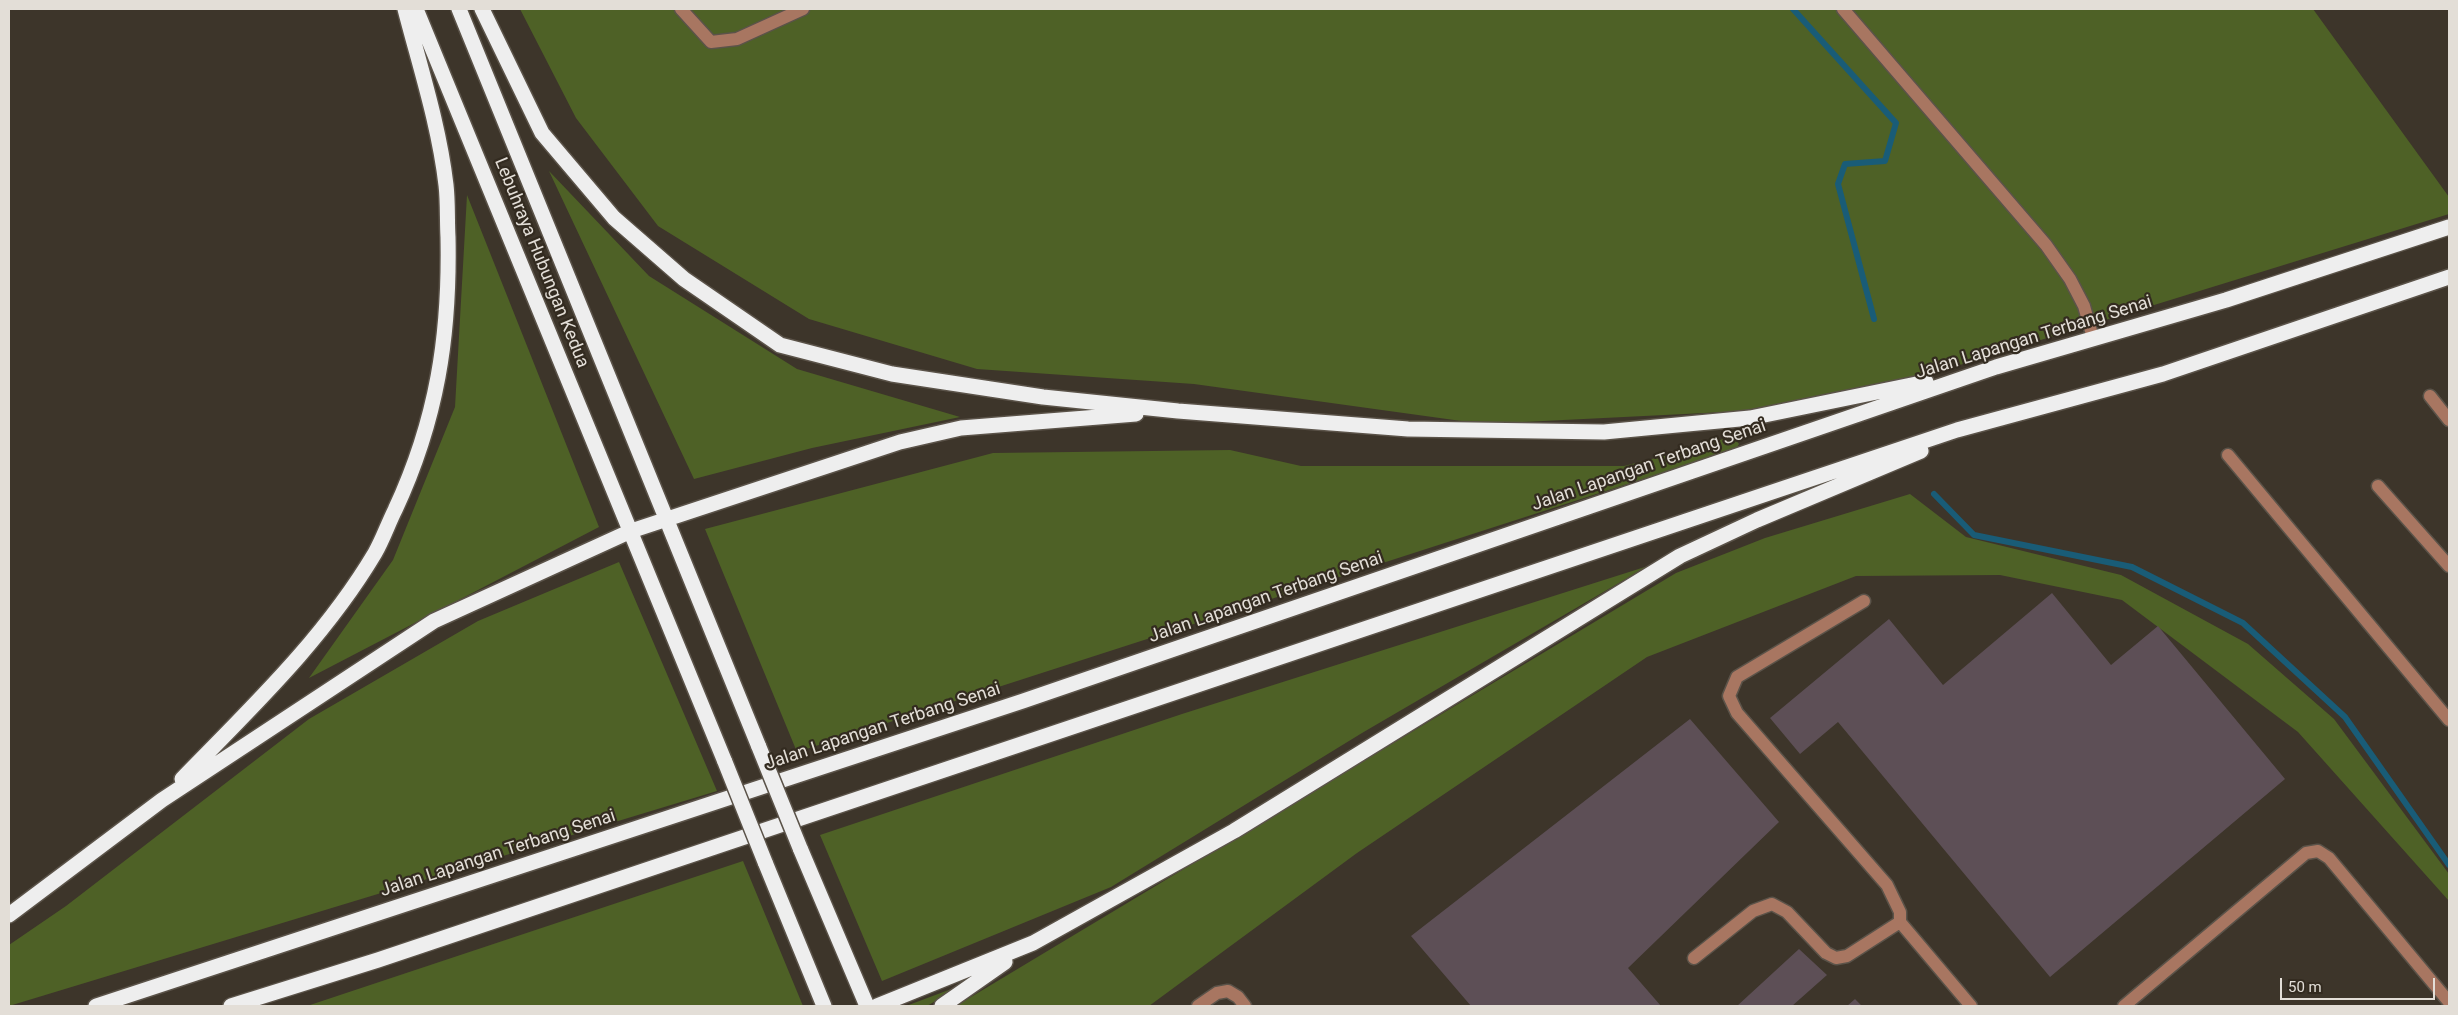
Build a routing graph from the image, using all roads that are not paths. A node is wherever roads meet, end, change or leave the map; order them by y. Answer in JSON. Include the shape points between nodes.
{"nodes":[{"id":1,"x":405,"y":9,"type":"edge"},
{"id":2,"x":416,"y":9,"type":"edge"},
{"id":3,"x":460,"y":9,"type":"edge"},
{"id":4,"x":482,"y":9,"type":"edge"},
{"id":5,"x":681,"y":9,"type":"edge"},
{"id":6,"x":802,"y":9,"type":"edge"},
{"id":7,"x":1843,"y":9,"type":"edge"},
{"id":8,"x":2449,"y":227,"type":"edge"},
{"id":9,"x":2449,"y":277,"type":"edge"},
{"id":10,"x":2093,"y":338,"type":"junction"},
{"id":11,"x":1996,"y":367,"type":"junction"},
{"id":12,"x":2430,"y":396,"type":"dead end"},
{"id":13,"x":1178,"y":411,"type":"junction"},
{"id":14,"x":2449,"y":420,"type":"edge"},
{"id":15,"x":1957,"y":430,"type":"junction"},
{"id":16,"x":2228,"y":455,"type":"dead end"},
{"id":17,"x":2378,"y":486,"type":"dead end"},
{"id":18,"x":665,"y":519,"type":"junction"},
{"id":19,"x":631,"y":531,"type":"junction"},
{"id":20,"x":2449,"y":566,"type":"edge"},
{"id":21,"x":1864,"y":601,"type":"dead end"},
{"id":22,"x":2448,"y":717,"type":"edge"},
{"id":23,"x":162,"y":800,"type":"junction"},
{"id":24,"x":9,"y":915,"type":"edge"},
{"id":25,"x":1900,"y":922,"type":"junction"},
{"id":26,"x":1033,"y":943,"type":"junction"},
{"id":27,"x":1694,"y":958,"type":"dead end"},
{"id":28,"x":2449,"y":1002,"type":"edge"},
{"id":29,"x":96,"y":1006,"type":"edge"},
{"id":30,"x":231,"y":1006,"type":"edge"},
{"id":31,"x":824,"y":1006,"type":"edge"},
{"id":32,"x":867,"y":1006,"type":"edge"},
{"id":33,"x":877,"y":1006,"type":"edge"},
{"id":34,"x":942,"y":1006,"type":"edge"},
{"id":35,"x":1198,"y":1006,"type":"edge"},
{"id":36,"x":1244,"y":1006,"type":"edge"},
{"id":37,"x":1971,"y":1006,"type":"edge"},
{"id":38,"x":2124,"y":1006,"type":"edge"}],
"edges":[{"from":1,"to":23,"type":"highway","via":[[438,134],[446,187],[449,298],[443,352],[426,432],[375,552],[342,602],[294,662]]},
{"from":2,"to":19,"type":"highway","name":"Lebuhraya Hubungan Kedua"},
{"from":3,"to":18,"type":"highway","name":"Lebuhraya Hubungan Kedua"},
{"from":4,"to":13,"type":"highway","via":[[542,133],[614,218],[684,279],[780,345],[892,374],[1043,397]]},
{"from":5,"to":6,"type":"street","via":[[711,42],[737,39]]},
{"from":7,"to":10,"type":"street","via":[[2046,245],[2084,306]]},
{"from":8,"to":10,"type":"highway","name":"Jalan Lapangan Terbang Senai","via":[[2226,300]]},
{"from":9,"to":15,"type":"highway","via":[[2163,374]]},
{"from":10,"to":11,"type":"highway","name":"Jalan Lapangan Terbang Senai"},
{"from":11,"to":13,"type":"highway","via":[[1750,418],[1604,432],[1408,429]]},
{"from":11,"to":29,"type":"highway","name":"Jalan Lapangan Terbang Senai","via":[[1023,701]]},
{"from":12,"to":14,"type":"street"},
{"from":13,"to":18,"type":"highway","via":[[961,428],[900,442]]},
{"from":15,"to":26,"type":"highway","via":[[1889,466],[1757,520],[1680,556],[1234,831]]},
{"from":15,"to":30,"type":"highway","via":[[378,960]]},
{"from":16,"to":22,"type":"street"},
{"from":17,"to":20,"type":"street"},
{"from":18,"to":19,"type":"highway"},
{"from":18,"to":32,"type":"highway","name":"Lebuhraya Hubungan Kedua","bridge":true},
{"from":19,"to":23,"type":"highway","via":[[434,621]]},
{"from":19,"to":31,"type":"highway","name":"Lebuhraya Hubungan Kedua","bridge":true},
{"from":21,"to":25,"type":"street","via":[[1737,677],[1729,696],[1737,713],[1888,885],[1900,912]]},
{"from":23,"to":24,"type":"highway"},
{"from":25,"to":27,"type":"street","via":[[1847,956],[1836,958],[1826,953],[1787,912],[1772,904],[1753,911]]},
{"from":25,"to":37,"type":"street"},
{"from":26,"to":33,"type":"highway"},
{"from":26,"to":34,"type":"highway"},
{"from":28,"to":38,"type":"street","via":[[2329,858],[2318,851],[2306,853]]},
{"from":35,"to":36,"type":"street","via":[[1217,993],[1228,991]]}]}
